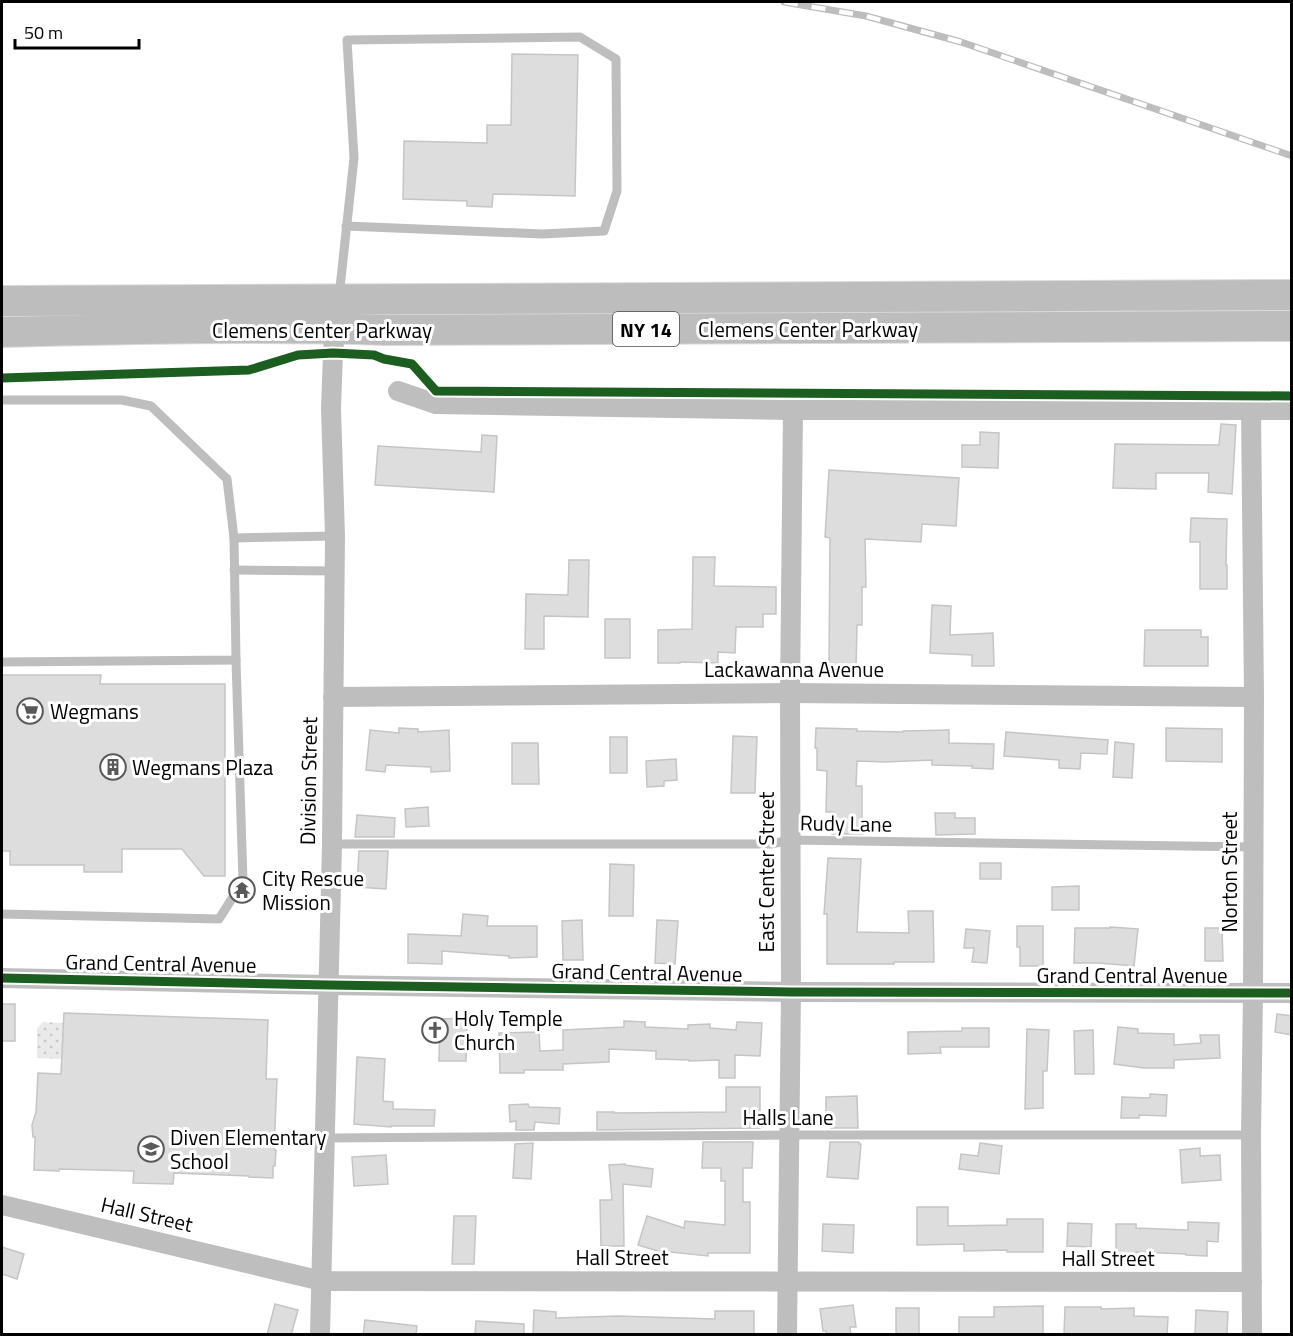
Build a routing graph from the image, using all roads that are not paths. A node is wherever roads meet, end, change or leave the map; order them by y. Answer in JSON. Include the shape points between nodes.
{"nodes":[{"id":1,"x":346,"y":226,"type":"junction"},
{"id":2,"x":1292,"y":295,"type":"edge"},
{"id":3,"x":2,"y":301,"type":"edge"},
{"id":4,"x":336,"y":314,"type":"junction"},
{"id":5,"x":1292,"y":326,"type":"edge"},
{"id":6,"x":2,"y":332,"type":"edge"},
{"id":7,"x":398,"y":391,"type":"dead end"},
{"id":8,"x":2,"y":400,"type":"edge"},
{"id":9,"x":793,"y":410,"type":"junction"},
{"id":10,"x":1251,"y":410,"type":"junction"},
{"id":11,"x":1292,"y":410,"type":"edge"},
{"id":12,"x":335,"y":536,"type":"junction"},
{"id":13,"x":234,"y":538,"type":"junction"},
{"id":14,"x":234,"y":570,"type":"junction"},
{"id":15,"x":334,"y":571,"type":"junction"},
{"id":16,"x":236,"y":660,"type":"junction"},
{"id":17,"x":2,"y":662,"type":"edge"},
{"id":18,"x":790,"y":693,"type":"junction"},
{"id":19,"x":333,"y":697,"type":"junction"},
{"id":20,"x":1254,"y":697,"type":"junction"},
{"id":21,"x":790,"y":840,"type":"junction"},
{"id":22,"x":332,"y":844,"type":"junction"},
{"id":23,"x":1253,"y":847,"type":"junction"},
{"id":24,"x":2,"y":914,"type":"edge"},
{"id":25,"x":2,"y":978,"type":"edge"},
{"id":26,"x":328,"y":985,"type":"junction"},
{"id":27,"x":791,"y":992,"type":"junction"},
{"id":28,"x":1292,"y":993,"type":"edge"},
{"id":29,"x":1253,"y":994,"type":"junction"},
{"id":30,"x":790,"y":1135,"type":"junction"},
{"id":31,"x":1251,"y":1135,"type":"junction"},
{"id":32,"x":325,"y":1138,"type":"junction"},
{"id":33,"x":2,"y":1205,"type":"edge"},
{"id":34,"x":322,"y":1281,"type":"junction"},
{"id":35,"x":787,"y":1281,"type":"junction"},
{"id":36,"x":1252,"y":1282,"type":"junction"},
{"id":37,"x":320,"y":1335,"type":"edge"},
{"id":38,"x":787,"y":1335,"type":"edge"},
{"id":39,"x":1252,"y":1335,"type":"edge"}],
"edges":[{"from":1,"to":1,"type":"lane","via":[[354,158],[347,40],[580,37],[616,59],[617,191],[604,231],[542,234]]},
{"from":1,"to":4,"type":"lane"},
{"from":2,"to":4,"type":"main road","name":"Clemens Center Parkway","number":"NY 14","via":[[662,297],[541,300]]},
{"from":3,"to":4,"type":"main road","name":"Clemens Center Parkway","number":"NY 14"},
{"from":4,"to":5,"type":"main road","name":"Clemens Center Parkway","number":"NY 14","via":[[385,330]]},
{"from":4,"to":6,"type":"main road","name":"Clemens Center Parkway","number":"NY 14","via":[[159,329]]},
{"from":4,"to":12,"type":"street","name":"Division Street","via":[[331,409]]},
{"from":7,"to":9,"type":"street","via":[[436,404]]},
{"from":8,"to":13,"type":"lane","via":[[122,400],[151,406],[226,479]]},
{"from":9,"to":10,"type":"street"},
{"from":9,"to":18,"type":"street","name":"East Center Street"},
{"from":10,"to":11,"type":"street"},
{"from":10,"to":20,"type":"street","name":"Norton Street"},
{"from":12,"to":13,"type":"lane"},
{"from":12,"to":15,"type":"street","name":"Division Street"},
{"from":13,"to":14,"type":"lane"},
{"from":14,"to":15,"type":"lane"},
{"from":14,"to":16,"type":"lane"},
{"from":15,"to":19,"type":"street","name":"Division Street"},
{"from":16,"to":17,"type":"lane"},
{"from":16,"to":24,"type":"lane","via":[[243,881],[219,920]]},
{"from":18,"to":19,"type":"street","name":"Lackawanna Avenue"},
{"from":18,"to":20,"type":"street","name":"Lackawanna Avenue"},
{"from":18,"to":21,"type":"street","name":"East Center Street"},
{"from":19,"to":22,"type":"street","name":"Division Street"},
{"from":20,"to":23,"type":"street","name":"Norton Street"},
{"from":21,"to":22,"type":"lane","name":"Rudy Lane","via":[[771,844]]},
{"from":21,"to":23,"type":"lane","name":"Rudy Lane"},
{"from":21,"to":27,"type":"street","name":"East Center Street"},
{"from":22,"to":26,"type":"street","name":"Division Street"},
{"from":23,"to":29,"type":"street","name":"Norton Street"},
{"from":25,"to":26,"type":"street","name":"Grand Central Avenue"},
{"from":26,"to":27,"type":"street","name":"Grand Central Avenue"},
{"from":26,"to":32,"type":"street","name":"Division Street"},
{"from":27,"to":29,"type":"street","name":"Grand Central Avenue"},
{"from":27,"to":30,"type":"street","name":"East Center Street"},
{"from":28,"to":29,"type":"street","name":"Grand Central Avenue"},
{"from":29,"to":31,"type":"street","name":"Norton Street"},
{"from":30,"to":31,"type":"lane","name":"Halls Lane"},
{"from":30,"to":32,"type":"lane","name":"Halls Lane"},
{"from":30,"to":35,"type":"street","name":"East Center Street"},
{"from":31,"to":36,"type":"street","name":"Norton Street"},
{"from":32,"to":34,"type":"street","name":"Division Street"},
{"from":33,"to":34,"type":"street","name":"Hall Street"},
{"from":34,"to":35,"type":"street","name":"Hall Street"},
{"from":34,"to":37,"type":"street","name":"Division Street"},
{"from":35,"to":36,"type":"street","name":"Hall Street"},
{"from":35,"to":38,"type":"street","name":"East Center Street"},
{"from":36,"to":39,"type":"street","name":"Norton Street"}]}
